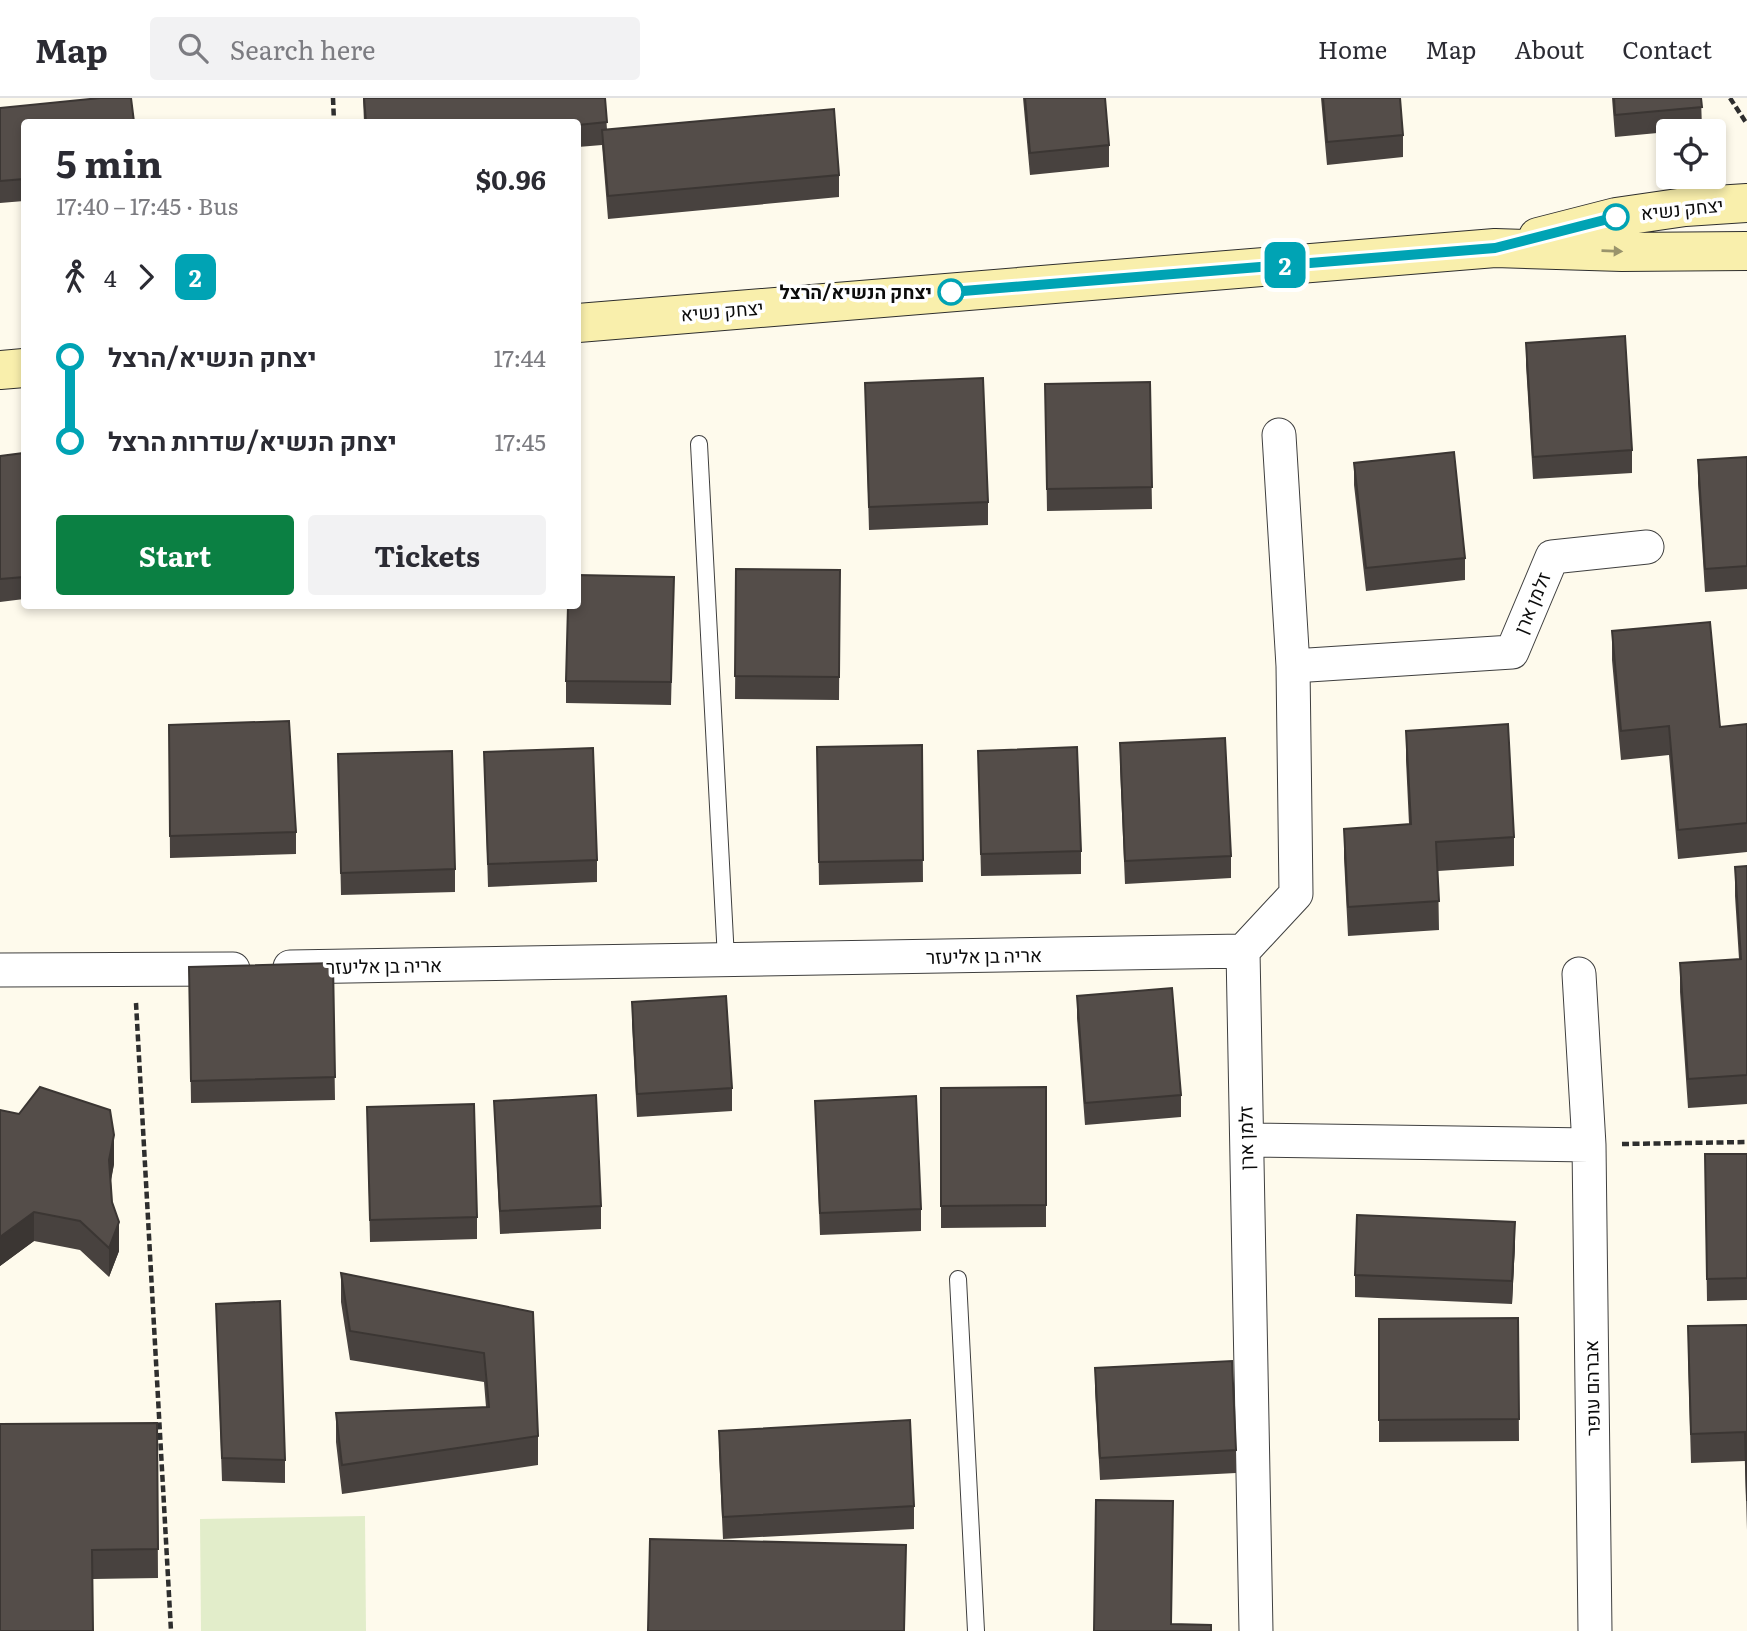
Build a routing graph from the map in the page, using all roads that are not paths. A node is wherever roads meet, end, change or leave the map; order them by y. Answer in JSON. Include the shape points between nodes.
{"nodes":[{"id":1,"x":1747,"y":202,"type":"edge"},
{"id":2,"x":1495,"y":248,"type":"junction"},
{"id":3,"x":1747,"y":251,"type":"edge"},
{"id":4,"x":581,"y":323,"type":"edge"},
{"id":5,"x":21,"y":368,"type":"edge"},
{"id":6,"x":0,"y":370,"type":"edge"},
{"id":7,"x":1279,"y":435,"type":"dead end"},
{"id":8,"x":699,"y":444,"type":"dead end"},
{"id":9,"x":1647,"y":547,"type":"dead end"},
{"id":10,"x":1293,"y":666,"type":"junction"},
{"id":11,"x":1243,"y":951,"type":"junction"},
{"id":12,"x":726,"y":959,"type":"junction"},
{"id":13,"x":0,"y":971,"type":"edge"},
{"id":14,"x":1579,"y":974,"type":"dead end"},
{"id":15,"x":1247,"y":1140,"type":"junction"},
{"id":16,"x":1589,"y":1145,"type":"junction"},
{"id":17,"x":958,"y":1279,"type":"dead end"},
{"id":18,"x":976,"y":1631,"type":"edge"},
{"id":19,"x":1256,"y":1631,"type":"edge"},
{"id":20,"x":1595,"y":1631,"type":"edge"}],
"edges":[{"from":1,"to":2,"type":"main road","name":"יצחק נשיא","via":[[1616,217]]},
{"from":2,"to":3,"type":"main road","name":"יצחק נשיא","one_way":true},
{"from":2,"to":4,"type":"main road","name":"יצחק נשיא"},
{"from":5,"to":6,"type":"main road"},
{"from":7,"to":10,"type":"street"},
{"from":8,"to":12,"type":"lane"},
{"from":9,"to":10,"type":"street","name":"זלמן ארן","via":[[1552,557],[1512,652]]},
{"from":10,"to":11,"type":"street","via":[[1296,894]]},
{"from":11,"to":12,"type":"street","name":"אריה בן אליעזר"},
{"from":11,"to":15,"type":"street","name":"זלמן ארן"},
{"from":12,"to":13,"type":"street","name":"אריה בן אליעזר"},
{"from":14,"to":16,"type":"street","name":"אברהם עופר"},
{"from":15,"to":16,"type":"street"},
{"from":15,"to":19,"type":"street","name":"זלמן ארן"},
{"from":16,"to":20,"type":"street","name":"אברהם עופר"},
{"from":17,"to":18,"type":"lane"}]}
